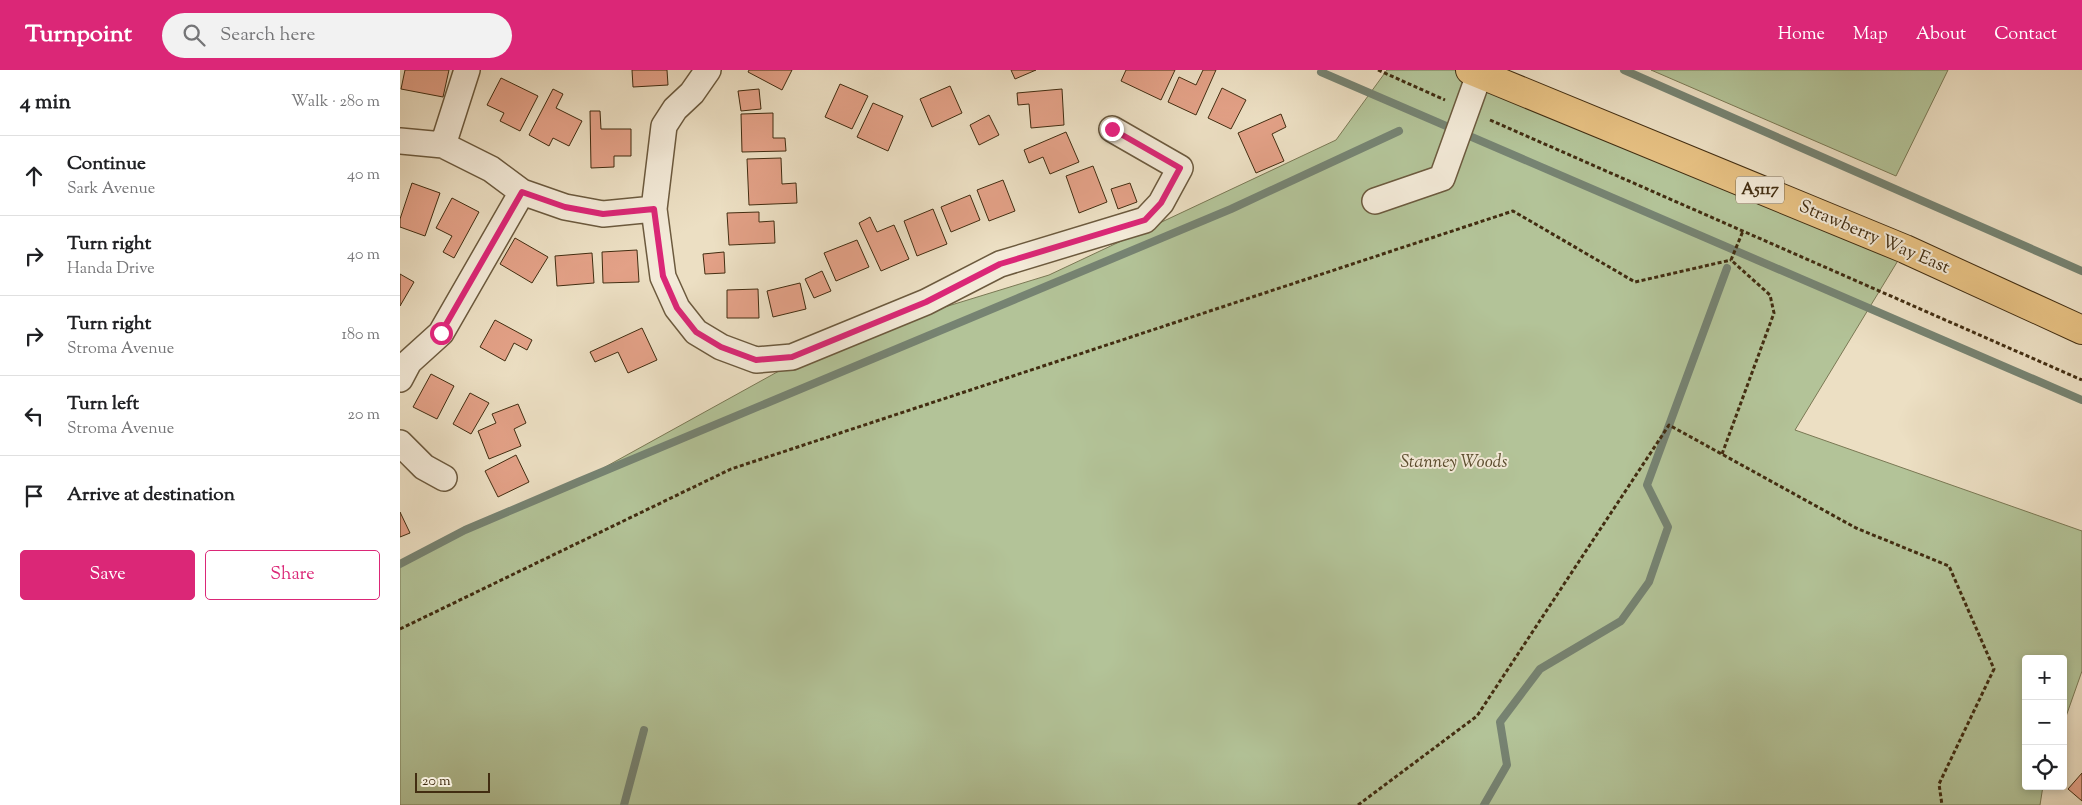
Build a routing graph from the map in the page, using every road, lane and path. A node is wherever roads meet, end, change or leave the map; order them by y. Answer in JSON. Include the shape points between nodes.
{"nodes":[{"id":1,"x":467,"y":70,"type":"edge"},
{"id":2,"x":708,"y":70,"type":"edge"},
{"id":3,"x":1378,"y":70,"type":"edge"},
{"id":4,"x":1474,"y":72,"type":"edge"},
{"id":5,"x":1466,"y":110,"type":"junction"},
{"id":6,"x":1112,"y":129,"type":"dead end"},
{"id":7,"x":400,"y":141,"type":"edge"},
{"id":8,"x":443,"y":145,"type":"junction"},
{"id":9,"x":522,"y":192,"type":"junction"},
{"id":10,"x":1375,"y":201,"type":"dead end"},
{"id":11,"x":654,"y":209,"type":"junction"},
{"id":12,"x":1743,"y":230,"type":"junction"},
{"id":13,"x":1732,"y":259,"type":"junction"},
{"id":14,"x":2082,"y":330,"type":"edge"},
{"id":15,"x":400,"y":379,"type":"edge"},
{"id":16,"x":2082,"y":380,"type":"edge"},
{"id":17,"x":400,"y":443,"type":"edge"},
{"id":18,"x":1722,"y":454,"type":"junction"},
{"id":19,"x":444,"y":478,"type":"dead end"},
{"id":20,"x":400,"y":629,"type":"edge"},
{"id":21,"x":1358,"y":805,"type":"edge"},
{"id":22,"x":1942,"y":805,"type":"edge"}],
"edges":[{"from":1,"to":8,"type":"street"},
{"from":2,"to":11,"type":"street","via":[[664,126]]},
{"from":3,"to":5,"type":"path"},
{"from":4,"to":5,"type":"street"},
{"from":4,"to":14,"type":"main road","name":"Strawberry Way East","number":"A5117","via":[[1905,249]]},
{"from":5,"to":10,"type":"street","via":[[1442,178]]},
{"from":5,"to":12,"type":"path"},
{"from":6,"to":11,"type":"street","via":[[1180,168],[1161,203],[1145,220],[1000,264],[926,302],[792,357],[756,360],[721,347],[696,332],[677,308],[663,276]]},
{"from":7,"to":8,"type":"street"},
{"from":8,"to":9,"type":"street","via":[[491,169]]},
{"from":9,"to":11,"type":"street","via":[[565,207],[603,214]]},
{"from":9,"to":15,"type":"street","via":[[441,333],[409,362]]},
{"from":12,"to":13,"type":"path"},
{"from":12,"to":16,"type":"path"},
{"from":13,"to":18,"type":"path","via":[[1770,295],[1774,313]]},
{"from":13,"to":20,"type":"path","via":[[1635,282],[1514,211],[731,469]]},
{"from":17,"to":19,"type":"street","via":[[424,467]]},
{"from":18,"to":21,"type":"path","via":[[1669,425],[1477,716]]},
{"from":18,"to":22,"type":"path","via":[[1856,528],[1949,566],[1994,669],[1939,784]]}]}
